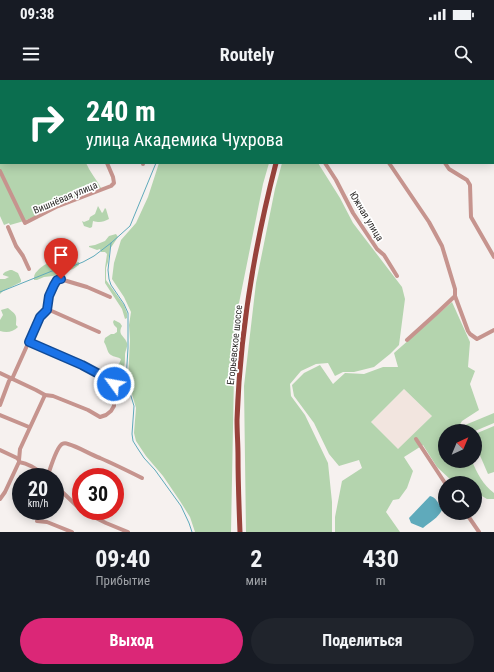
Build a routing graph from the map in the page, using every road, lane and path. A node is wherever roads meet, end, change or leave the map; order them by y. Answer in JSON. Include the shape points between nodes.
{"nodes":[{"id":1,"x":107,"y":164,"type":"edge"},
{"id":2,"x":276,"y":164,"type":"edge"},
{"id":3,"x":326,"y":164,"type":"edge"},
{"id":4,"x":390,"y":164,"type":"edge"},
{"id":5,"x":446,"y":164,"type":"edge"},
{"id":6,"x":0,"y":171,"type":"edge"},
{"id":7,"x":8,"y":227,"type":"dead end"},
{"id":8,"x":494,"y":257,"type":"edge"},
{"id":9,"x":29,"y":269,"type":"dead end"},
{"id":10,"x":397,"y":276,"type":"dead end"},
{"id":11,"x":455,"y":296,"type":"junction"},
{"id":12,"x":110,"y":297,"type":"dead end"},
{"id":13,"x":47,"y":310,"type":"junction"},
{"id":14,"x":494,"y":330,"type":"edge"},
{"id":15,"x":99,"y":332,"type":"dead end"},
{"id":16,"x":407,"y":340,"type":"dead end"},
{"id":17,"x":29,"y":342,"type":"junction"},
{"id":18,"x":0,"y":374,"type":"edge"},
{"id":19,"x":12,"y":379,"type":"junction"},
{"id":20,"x":45,"y":395,"type":"junction"},
{"id":21,"x":0,"y":405,"type":"edge"},
{"id":22,"x":0,"y":415,"type":"edge"},
{"id":23,"x":29,"y":427,"type":"junction"},
{"id":24,"x":416,"y":439,"type":"dead end"},
{"id":25,"x":0,"y":450,"type":"edge"},
{"id":26,"x":19,"y":461,"type":"junction"},
{"id":27,"x":34,"y":468,"type":"edge"},
{"id":28,"x":51,"y":468,"type":"edge"},
{"id":29,"x":441,"y":476,"type":"edge"},
{"id":30,"x":142,"y":478,"type":"dead end"},
{"id":31,"x":64,"y":494,"type":"edge"},
{"id":32,"x":0,"y":499,"type":"edge"},
{"id":33,"x":72,"y":502,"type":"edge"},
{"id":34,"x":100,"y":520,"type":"edge"},
{"id":35,"x":471,"y":520,"type":"edge"},
{"id":36,"x":37,"y":521,"type":"dead end"},
{"id":37,"x":72,"y":532,"type":"edge"},
{"id":38,"x":128,"y":532,"type":"edge"},
{"id":39,"x":240,"y":532,"type":"edge"},
{"id":40,"x":479,"y":532,"type":"edge"}],
"edges":[{"from":1,"to":6,"type":"street","name":"Вишнёвая улица","via":[[114,183],[111,186],[56,207],[24,223]]},
{"from":2,"to":39,"type":"main road","name":"Егорьевское шоссе","via":[[256,250],[240,373],[237,421]]},
{"from":3,"to":10,"type":"street","name":"Южная улица","via":[[353,212]]},
{"from":4,"to":11,"type":"street","via":[[442,246]]},
{"from":5,"to":8,"type":"street","via":[[449,170],[470,185],[471,217]]},
{"from":7,"to":9,"type":"street"},
{"from":11,"to":14,"type":"street","via":[[470,334],[477,339]]},
{"from":11,"to":16,"type":"street"},
{"from":12,"to":13,"type":"street","via":[[60,279],[49,296]]},
{"from":13,"to":15,"type":"street"},
{"from":13,"to":17,"type":"street","via":[[40,317]]},
{"from":17,"to":19,"type":"street"},
{"from":17,"to":20,"type":"street","via":[[82,365],[114,384],[114,406],[111,411],[100,417],[54,396]]},
{"from":18,"to":19,"type":"street"},
{"from":19,"to":20,"type":"street"},
{"from":19,"to":21,"type":"street"},
{"from":20,"to":23,"type":"street"},
{"from":22,"to":23,"type":"street"},
{"from":23,"to":26,"type":"street","via":[[20,449]]},
{"from":24,"to":29,"type":"street"},
{"from":25,"to":26,"type":"street"},
{"from":26,"to":27,"type":"street"},
{"from":26,"to":32,"type":"street"},
{"from":28,"to":30,"type":"street","via":[[60,446],[67,443]]},
{"from":31,"to":33,"type":"street"},
{"from":34,"to":38,"type":"street"},
{"from":35,"to":40,"type":"street"},
{"from":36,"to":37,"type":"street"}]}
